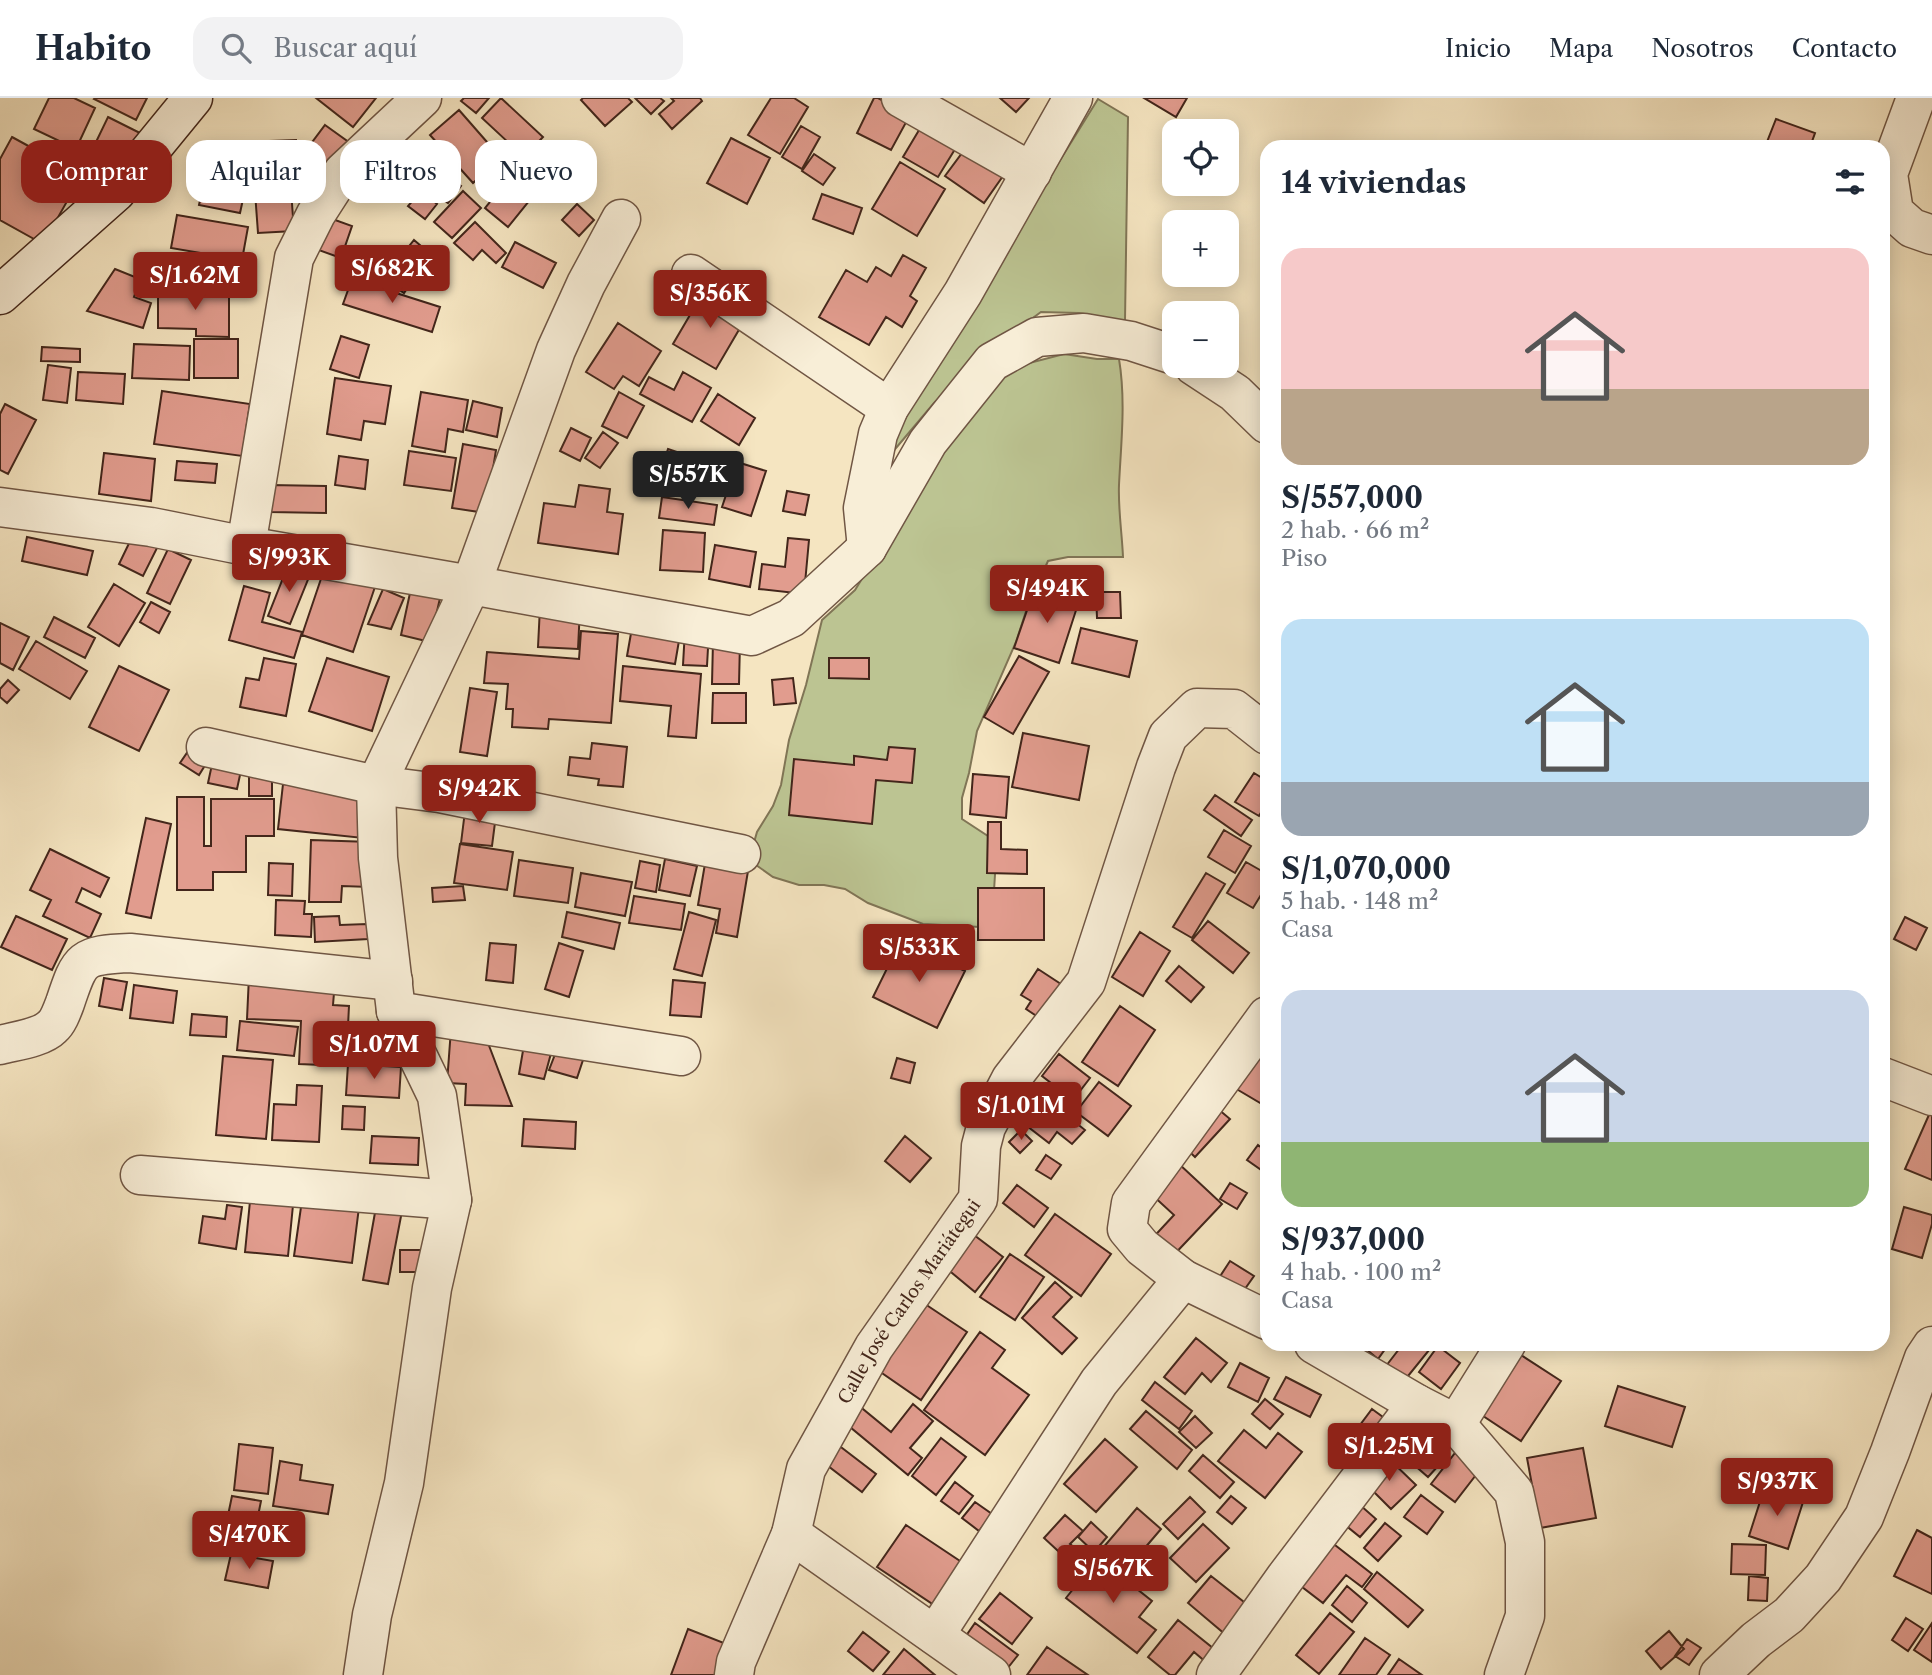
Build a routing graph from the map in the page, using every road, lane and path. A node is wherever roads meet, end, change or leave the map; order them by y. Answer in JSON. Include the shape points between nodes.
{"nodes":[{"id":1,"x":192,"y":98,"type":"edge"},
{"id":2,"x":422,"y":98,"type":"edge"},
{"id":3,"x":901,"y":98,"type":"edge"},
{"id":4,"x":1073,"y":98,"type":"edge"},
{"id":5,"x":1916,"y":98,"type":"edge"},
{"id":6,"x":1890,"y":169,"type":"edge"},
{"id":7,"x":1032,"y":172,"type":"junction"},
{"id":8,"x":1890,"y":187,"type":"edge"},
{"id":9,"x":621,"y":219,"type":"dead end"},
{"id":10,"x":1932,"y":235,"type":"edge"},
{"id":11,"x":691,"y":274,"type":"dead end"},
{"id":12,"x":0,"y":295,"type":"edge"},
{"id":13,"x":1162,"y":351,"type":"edge"},
{"id":14,"x":1212,"y":378,"type":"edge"},
{"id":15,"x":889,"y":408,"type":"junction"},
{"id":16,"x":1260,"y":417,"type":"edge"},
{"id":17,"x":0,"y":507,"type":"edge"},
{"id":18,"x":246,"y":546,"type":"junction"},
{"id":19,"x":867,"y":548,"type":"junction"},
{"id":20,"x":471,"y":584,"type":"junction"},
{"id":21,"x":1260,"y":729,"type":"edge"},
{"id":22,"x":206,"y":747,"type":"dead end"},
{"id":23,"x":376,"y":785,"type":"junction"},
{"id":24,"x":741,"y":854,"type":"dead end"},
{"id":25,"x":395,"y":996,"type":"junction"},
{"id":26,"x":1260,"y":1026,"type":"edge"},
{"id":27,"x":0,"y":1045,"type":"edge"},
{"id":28,"x":681,"y":1056,"type":"dead end"},
{"id":29,"x":1890,"y":1080,"type":"edge"},
{"id":30,"x":1932,"y":1096,"type":"edge"},
{"id":31,"x":140,"y":1175,"type":"dead end"},
{"id":32,"x":452,"y":1200,"type":"junction"},
{"id":33,"x":1183,"y":1279,"type":"junction"},
{"id":34,"x":1260,"y":1317,"type":"edge"},
{"id":35,"x":1932,"y":1346,"type":"edge"},
{"id":36,"x":1326,"y":1351,"type":"edge"},
{"id":37,"x":1502,"y":1351,"type":"edge"},
{"id":38,"x":1418,"y":1404,"type":"junction"},
{"id":39,"x":1456,"y":1424,"type":"junction"},
{"id":40,"x":791,"y":1534,"type":"junction"},
{"id":41,"x":935,"y":1635,"type":"junction"},
{"id":42,"x":363,"y":1675,"type":"edge"},
{"id":43,"x":734,"y":1675,"type":"edge"},
{"id":44,"x":991,"y":1675,"type":"edge"},
{"id":45,"x":1216,"y":1675,"type":"edge"},
{"id":46,"x":1504,"y":1675,"type":"edge"},
{"id":47,"x":1718,"y":1675,"type":"edge"}],
"edges":[{"from":1,"to":12,"type":"street","via":[[116,192]]},
{"from":2,"to":18,"type":"street","via":[[343,172],[294,257]]},
{"from":3,"to":7,"type":"street"},
{"from":4,"to":7,"type":"street"},
{"from":5,"to":6,"type":"street"},
{"from":7,"to":15,"type":"street","via":[[963,293]]},
{"from":8,"to":10,"type":"street","via":[[1894,212],[1912,228]]},
{"from":9,"to":20,"type":"street","via":[[556,350]]},
{"from":11,"to":15,"type":"street"},
{"from":13,"to":19,"type":"street","via":[[1084,333],[1037,337],[992,362],[928,442]]},
{"from":14,"to":16,"type":"street"},
{"from":15,"to":19,"type":"street","via":[[878,434],[863,508]]},
{"from":17,"to":18,"type":"street","via":[[151,527]]},
{"from":18,"to":20,"type":"street"},
{"from":19,"to":20,"type":"street","via":[[791,618],[752,636]]},
{"from":20,"to":23,"type":"street"},
{"from":21,"to":40,"type":"street","name":"Calle José Carlos Mariátegui","via":[[1234,709],[1197,708],[1168,736],[1086,982],[1011,1079],[995,1108],[981,1146],[978,1199],[874,1347],[806,1469]]},
{"from":22,"to":23,"type":"street"},
{"from":23,"to":24,"type":"street","via":[[439,793]]},
{"from":23,"to":25,"type":"street","via":[[378,858]]},
{"from":25,"to":27,"type":"street","via":[[130,953],[104,954],[86,959],[75,973],[52,1028]]},
{"from":25,"to":28,"type":"street"},
{"from":25,"to":32,"type":"street","via":[[437,1096]]},
{"from":26,"to":33,"type":"street","via":[[1131,1203],[1128,1229],[1142,1247]]},
{"from":29,"to":30,"type":"street"},
{"from":31,"to":32,"type":"street"},
{"from":32,"to":42,"type":"street","via":[[432,1288],[404,1483],[372,1615]]},
{"from":33,"to":34,"type":"street"},
{"from":33,"to":41,"type":"street","via":[[1100,1382]]},
{"from":35,"to":47,"type":"street","via":[[1864,1517],[1823,1578],[1790,1615]]},
{"from":36,"to":38,"type":"street"},
{"from":37,"to":39,"type":"street"},
{"from":38,"to":39,"type":"street"},
{"from":38,"to":45,"type":"street"},
{"from":39,"to":46,"type":"street","via":[[1514,1492],[1525,1542],[1525,1616]]},
{"from":40,"to":41,"type":"street"},
{"from":40,"to":43,"type":"street","name":"Calle José Carlos Mariátegui"},
{"from":41,"to":44,"type":"street"}]}
